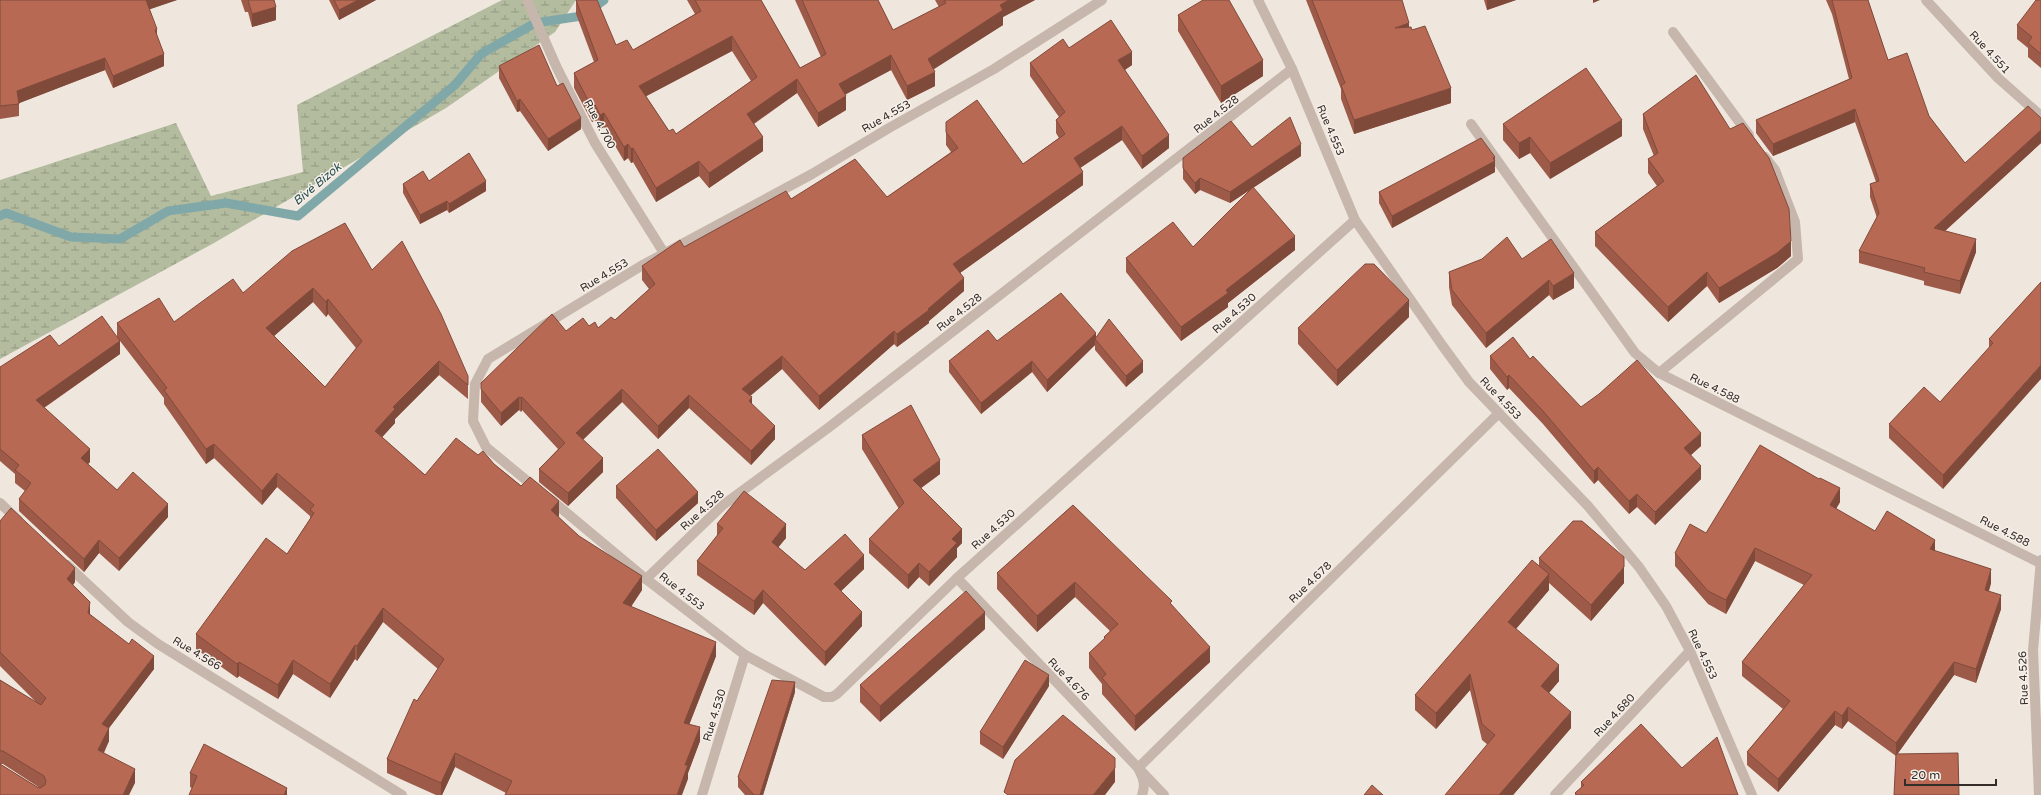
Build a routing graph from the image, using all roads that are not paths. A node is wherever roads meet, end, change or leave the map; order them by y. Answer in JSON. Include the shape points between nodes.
{"nodes":[{"id":1,"x":527,"y":0,"type":"edge"},
{"id":2,"x":1102,"y":0,"type":"edge"},
{"id":3,"x":1258,"y":0,"type":"edge"},
{"id":4,"x":1926,"y":0,"type":"edge"},
{"id":5,"x":1673,"y":32,"type":"dead end"},
{"id":6,"x":1292,"y":69,"type":"junction"},
{"id":7,"x":2041,"y":116,"type":"edge"},
{"id":8,"x":1471,"y":124,"type":"dead end"},
{"id":9,"x":1355,"y":220,"type":"junction"},
{"id":10,"x":664,"y":253,"type":"junction"},
{"id":11,"x":1659,"y":373,"type":"junction"},
{"id":12,"x":1499,"y":413,"type":"junction"},
{"id":13,"x":0,"y":503,"type":"edge"},
{"id":14,"x":23,"y":525,"type":"edge"},
{"id":15,"x":58,"y":557,"type":"edge"},
{"id":16,"x":2041,"y":561,"type":"edge"},
{"id":17,"x":957,"y":578,"type":"junction"},
{"id":18,"x":646,"y":579,"type":"junction"},
{"id":19,"x":1690,"y":651,"type":"junction"},
{"id":20,"x":745,"y":655,"type":"junction"},
{"id":21,"x":2039,"y":757,"type":"edge"},
{"id":22,"x":1138,"y":768,"type":"junction"},
{"id":23,"x":402,"y":795,"type":"edge"},
{"id":24,"x":702,"y":795,"type":"edge"},
{"id":25,"x":1142,"y":795,"type":"edge"},
{"id":26,"x":1164,"y":795,"type":"edge"},
{"id":27,"x":1555,"y":795,"type":"edge"},
{"id":28,"x":1752,"y":795,"type":"edge"},
{"id":29,"x":2039,"y":795,"type":"edge"}],
"edges":[{"from":1,"to":10,"type":"street","name":"Rue 4.700","via":[[557,68],[595,143]]},
{"from":2,"to":10,"type":"street","name":"Rue 4.553","via":[[994,69],[812,174]]},
{"from":3,"to":6,"type":"street","name":"Rue 4.553"},
{"from":4,"to":7,"type":"street","name":"Rue 4.551","via":[[1998,78]]},
{"from":5,"to":11,"type":"street","via":[[1775,170],[1795,222],[1798,259]]},
{"from":6,"to":9,"type":"street","name":"Rue 4.553"},
{"from":6,"to":18,"type":"street","name":"Rue 4.528","via":[[828,428],[723,505]]},
{"from":8,"to":11,"type":"street","name":"Rue 4.588","via":[[1635,353]]},
{"from":9,"to":12,"type":"street","name":"Rue 4.553","via":[[1469,382]]},
{"from":9,"to":17,"type":"street","name":"Rue 4.530"},
{"from":10,"to":18,"type":"street","name":"Rue 4.553","via":[[488,359],[475,384],[473,421],[486,447]]},
{"from":11,"to":16,"type":"street","name":"Rue 4.588"},
{"from":12,"to":19,"type":"street","name":"Rue 4.553","via":[[1588,506],[1639,567],[1666,606]]},
{"from":12,"to":22,"type":"street","name":"Rue 4.678"},
{"from":13,"to":14,"type":"street"},
{"from":15,"to":23,"type":"street","name":"Rue 4.566","via":[[128,622],[152,639]]},
{"from":16,"to":21,"type":"street","name":"Rue 4.526","via":[[2033,650]]},
{"from":17,"to":20,"type":"street","name":"Rue 4.530","via":[[832,697],[824,697]]},
{"from":17,"to":22,"type":"street","name":"Rue 4.676"},
{"from":18,"to":20,"type":"street","name":"Rue 4.553"},
{"from":19,"to":27,"type":"street","name":"Rue 4.680"},
{"from":19,"to":28,"type":"street","name":"Rue 4.553"},
{"from":20,"to":24,"type":"street","name":"Rue 4.530"},
{"from":21,"to":29,"type":"street","name":"Rue 4.526"},
{"from":22,"to":25,"type":"street","via":[[1144,778]]},
{"from":22,"to":26,"type":"street","name":"Rue 4.676"}]}
